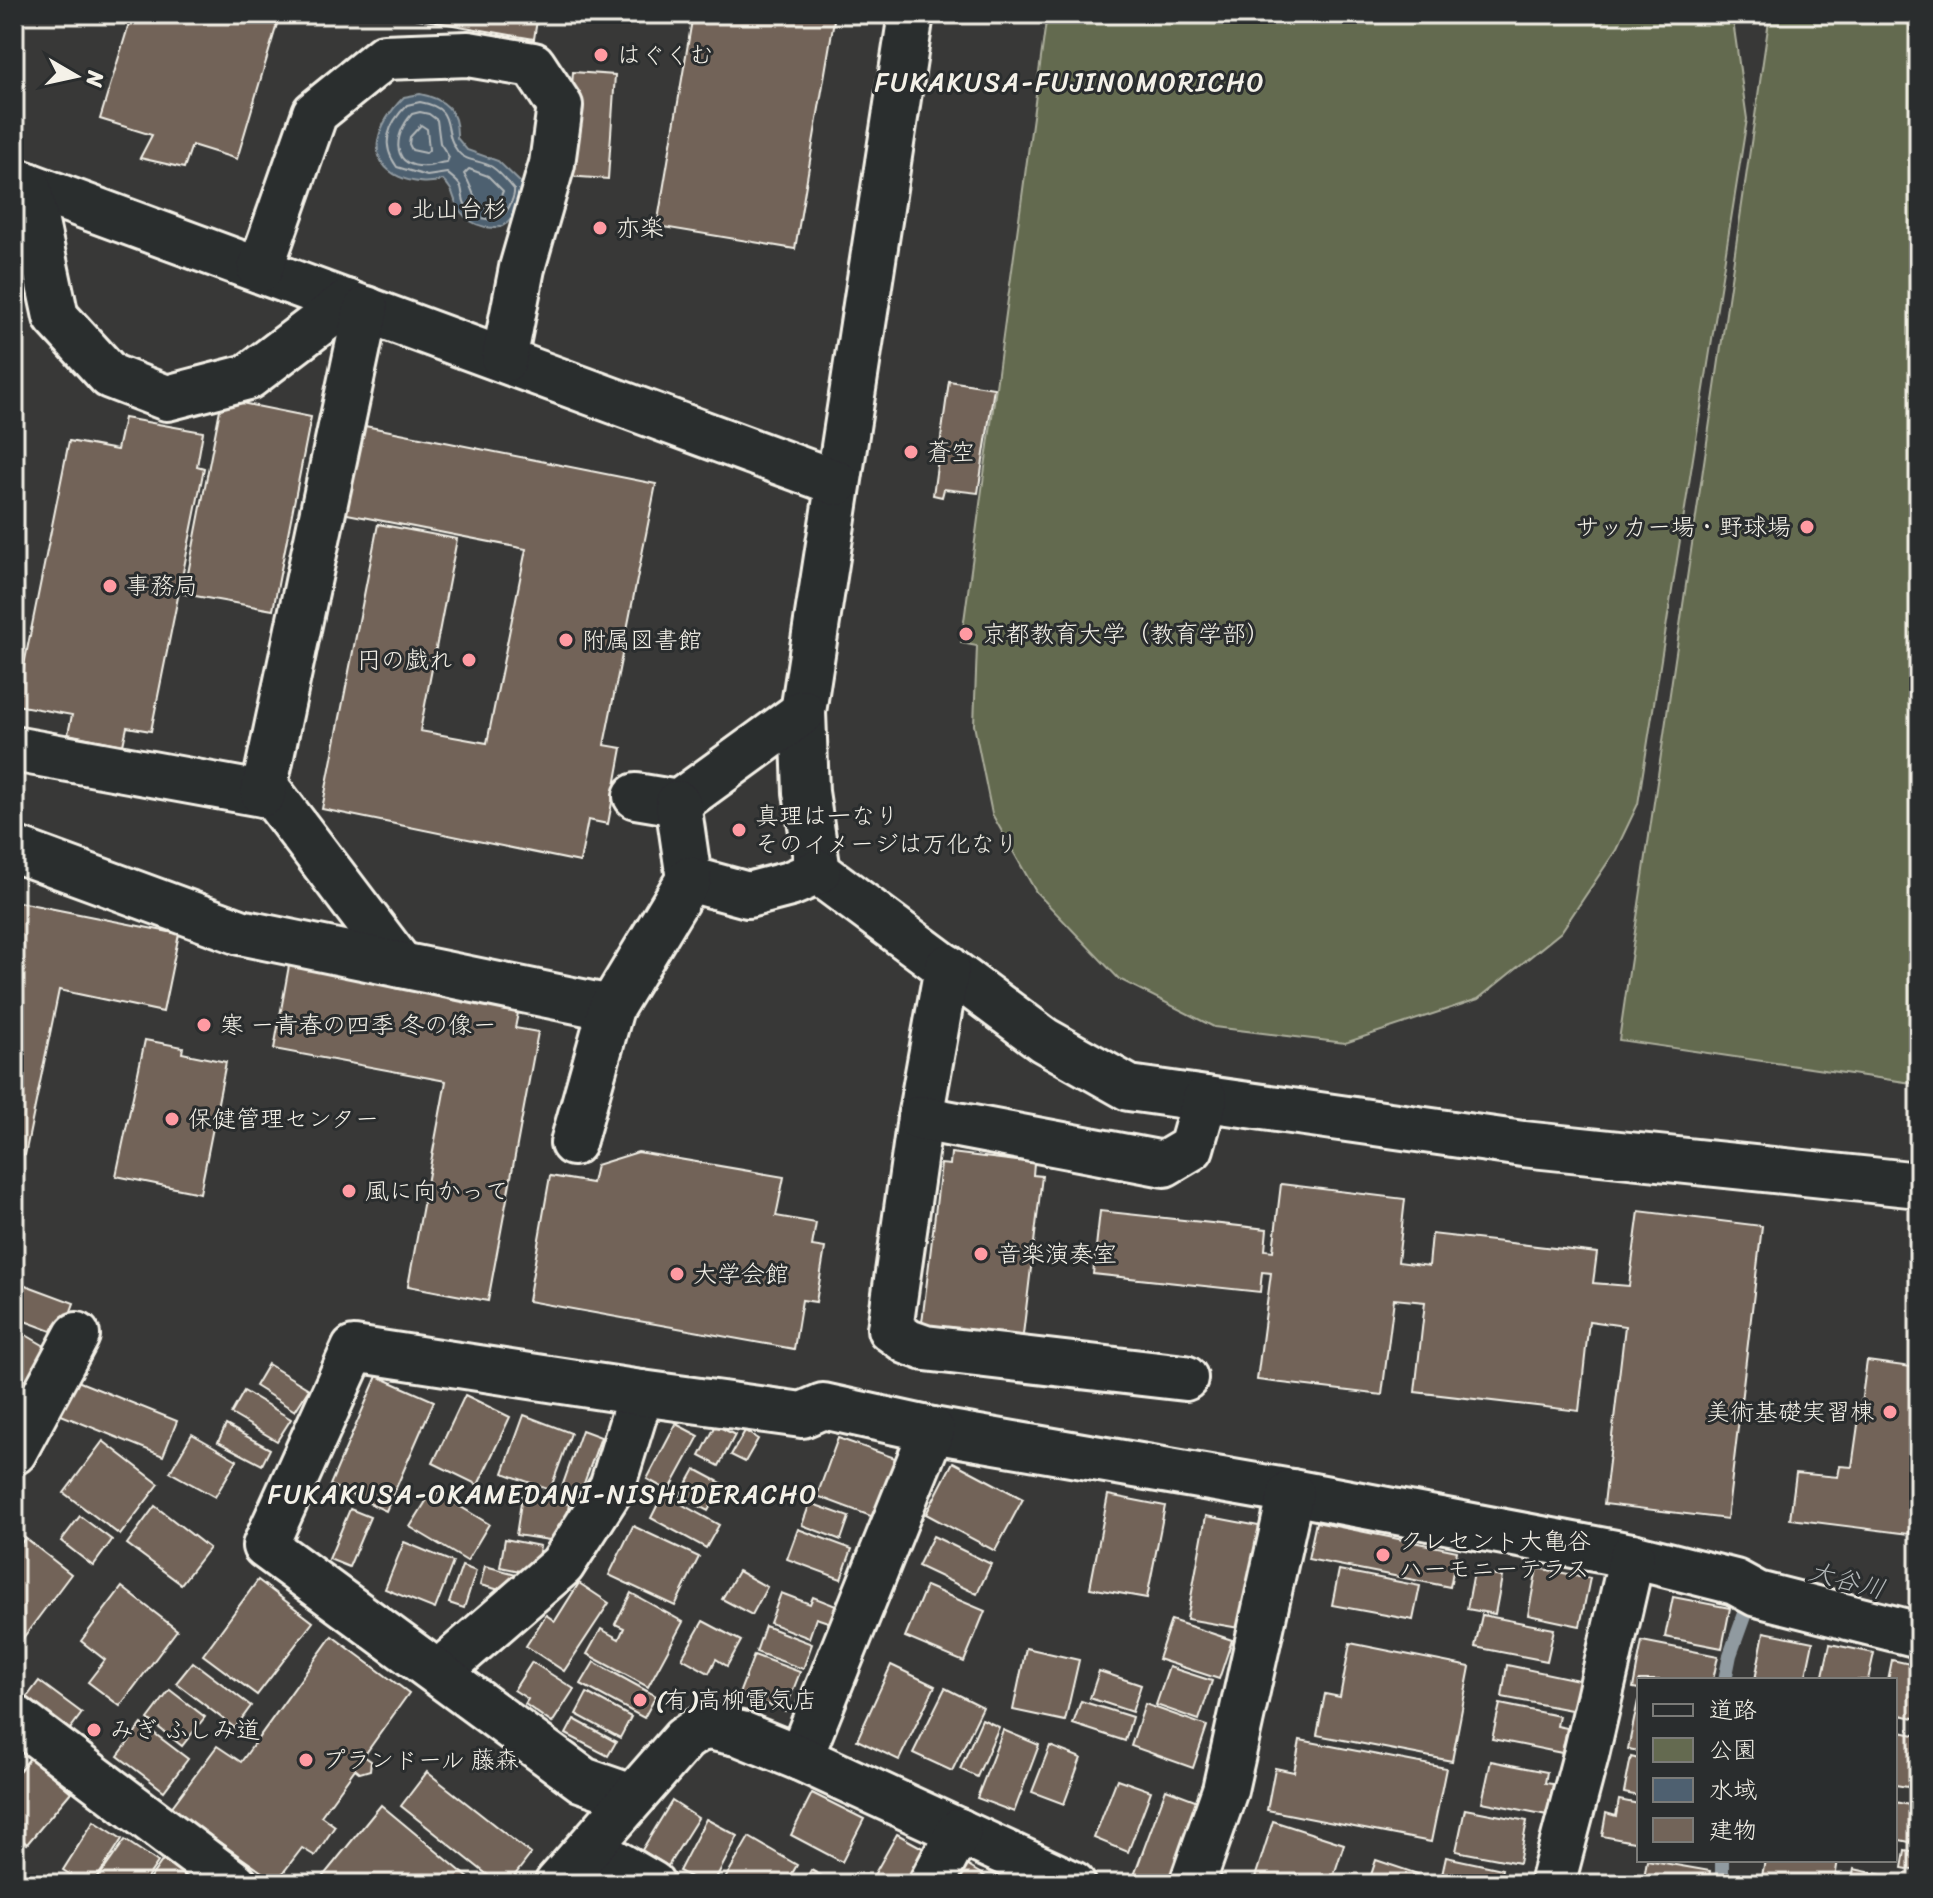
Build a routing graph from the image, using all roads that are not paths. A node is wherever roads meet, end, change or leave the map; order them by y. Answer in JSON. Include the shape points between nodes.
{"nodes":[{"id":1,"x":911,"y":14,"type":"edge"},
{"id":2,"x":21,"y":182,"type":"edge"},
{"id":3,"x":260,"y":270,"type":"junction"},
{"id":4,"x":357,"y":306,"type":"junction"},
{"id":5,"x":504,"y":360,"type":"junction"},
{"id":6,"x":837,"y":483,"type":"junction"},
{"id":7,"x":803,"y":712,"type":"junction"},
{"id":8,"x":19,"y":750,"type":"dead end"},
{"id":9,"x":263,"y":794,"type":"junction"},
{"id":10,"x":14,"y":849,"type":"edge"},
{"id":11,"x":818,"y":872,"type":"junction"},
{"id":12,"x":689,"y":879,"type":"junction"},
{"id":13,"x":401,"y":965,"type":"junction"},
{"id":14,"x":947,"y":967,"type":"junction"},
{"id":15,"x":611,"y":1008,"type":"junction"},
{"id":16,"x":1205,"y":1099,"type":"junction"},
{"id":17,"x":920,"y":1118,"type":"junction"},
{"id":18,"x":573,"y":1143,"type":"dead end"},
{"id":19,"x":1919,"y":1185,"type":"edge"},
{"id":20,"x":77,"y":1335,"type":"dead end"},
{"id":21,"x":1185,"y":1378,"type":"dead end"},
{"id":22,"x":641,"y":1393,"type":"junction"},
{"id":23,"x":932,"y":1430,"type":"junction"},
{"id":24,"x":14,"y":1452,"type":"edge"},
{"id":25,"x":1291,"y":1492,"type":"junction"},
{"id":26,"x":1632,"y":1556,"type":"junction"},
{"id":27,"x":1919,"y":1635,"type":"edge"},
{"id":28,"x":439,"y":1672,"type":"junction"},
{"id":29,"x":14,"y":1717,"type":"edge"},
{"id":30,"x":800,"y":1758,"type":"junction"},
{"id":31,"x":632,"y":1797,"type":"junction"},
{"id":32,"x":959,"y":1831,"type":"junction"},
{"id":33,"x":590,"y":1848,"type":"junction"},
{"id":34,"x":235,"y":1884,"type":"edge"},
{"id":35,"x":557,"y":1884,"type":"edge"},
{"id":36,"x":652,"y":1884,"type":"edge"},
{"id":37,"x":931,"y":1884,"type":"edge"},
{"id":38,"x":1073,"y":1884,"type":"edge"},
{"id":39,"x":1192,"y":1884,"type":"edge"},
{"id":40,"x":1552,"y":1884,"type":"edge"}],
"edges":[{"from":1,"to":6,"type":"street"},
{"from":2,"to":3,"type":"street"},
{"from":2,"to":4,"type":"street","via":[[56,317],[110,376],[167,398],[248,377]]},
{"from":3,"to":4,"type":"street"},
{"from":3,"to":5,"type":"street","via":[[315,113],[384,57],[468,54],[533,65],[560,106],[552,164],[522,268]]},
{"from":4,"to":5,"type":"street"},
{"from":4,"to":9,"type":"street"},
{"from":5,"to":6,"type":"street"},
{"from":6,"to":7,"type":"street"},
{"from":7,"to":11,"type":"street","via":[[806,792]]},
{"from":7,"to":12,"type":"street","via":[[657,799]]},
{"from":8,"to":9,"type":"street"},
{"from":9,"to":13,"type":"street","via":[[273,796]]},
{"from":10,"to":13,"type":"street","via":[[240,932]]},
{"from":11,"to":12,"type":"street","via":[[748,895]]},
{"from":11,"to":14,"type":"street"},
{"from":12,"to":15,"type":"street"},
{"from":13,"to":15,"type":"street"},
{"from":14,"to":16,"type":"street","via":[[1044,1040],[1129,1088]]},
{"from":14,"to":17,"type":"street"},
{"from":15,"to":18,"type":"street"},
{"from":16,"to":17,"type":"street","via":[[1191,1148],[1164,1164]]},
{"from":16,"to":19,"type":"street","via":[[1523,1144]]},
{"from":17,"to":21,"type":"street","via":[[890,1329],[925,1348]]},
{"from":20,"to":24,"type":"street"},
{"from":22,"to":23,"type":"street","via":[[802,1415],[823,1406]]},
{"from":22,"to":28,"type":"street","via":[[612,1487],[562,1565]]},
{"from":22,"to":28,"type":"street","via":[[354,1349],[265,1546]]},
{"from":23,"to":25,"type":"street"},
{"from":23,"to":30,"type":"street"},
{"from":25,"to":26,"type":"street"},
{"from":25,"to":39,"type":"street","via":[[1225,1790]]},
{"from":26,"to":27,"type":"street"},
{"from":26,"to":40,"type":"street"},
{"from":28,"to":31,"type":"street","via":[[583,1780]]},
{"from":29,"to":34,"type":"street"},
{"from":30,"to":31,"type":"street","via":[[709,1727],[684,1739]]},
{"from":30,"to":32,"type":"street"},
{"from":31,"to":33,"type":"street"},
{"from":32,"to":37,"type":"street"},
{"from":32,"to":38,"type":"street"},
{"from":33,"to":35,"type":"street"},
{"from":33,"to":36,"type":"street"}]}
